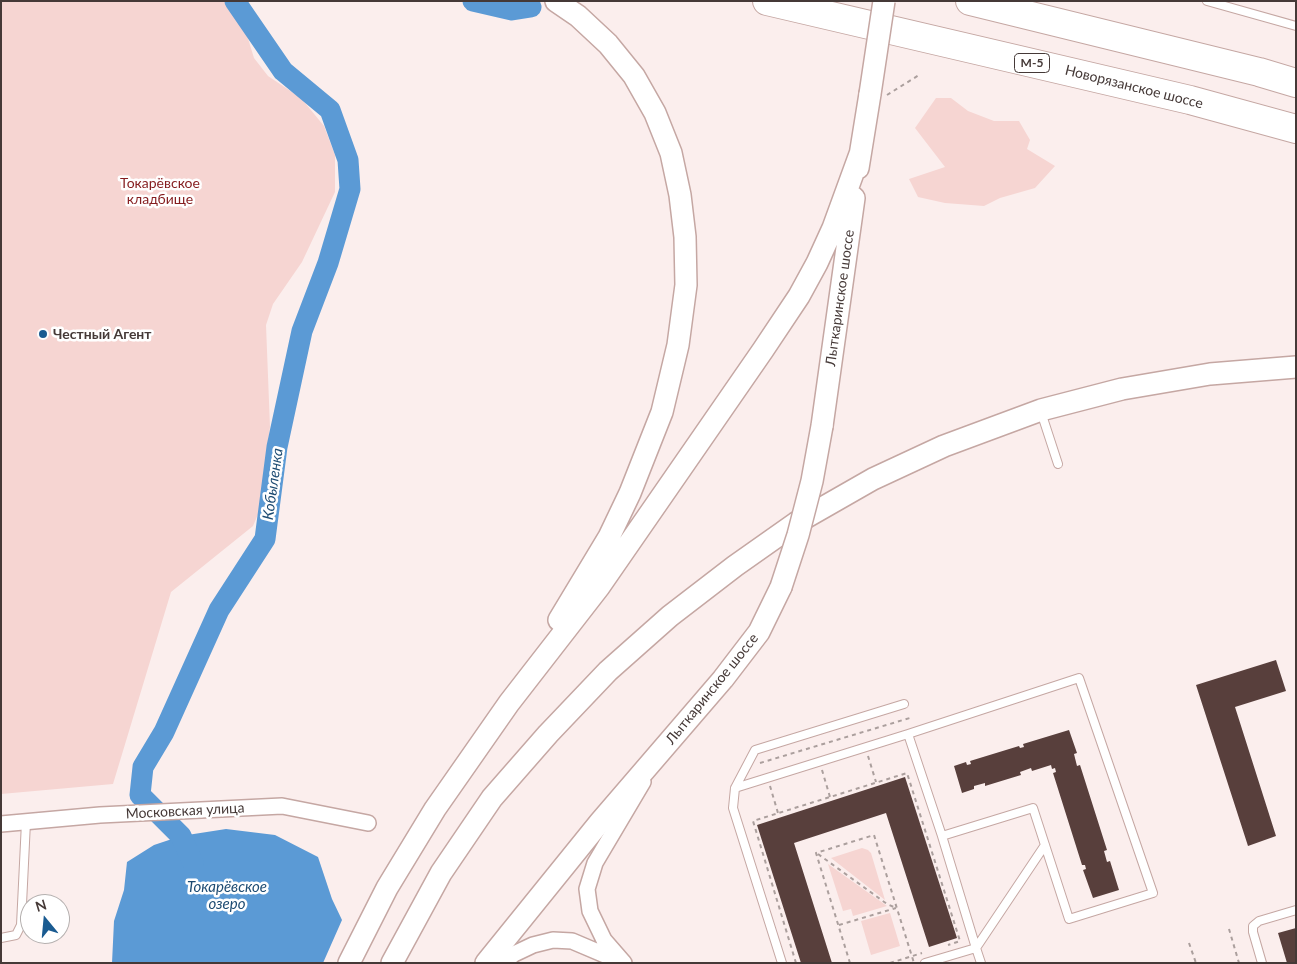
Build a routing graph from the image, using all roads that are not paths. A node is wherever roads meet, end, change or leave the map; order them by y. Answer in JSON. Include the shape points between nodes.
{"nodes":[{"id":1,"x":556,"y":1,"type":"edge"},
{"id":2,"x":767,"y":1,"type":"edge"},
{"id":3,"x":884,"y":1,"type":"edge"},
{"id":4,"x":970,"y":1,"type":"edge"},
{"id":5,"x":1207,"y":1,"type":"edge"},
{"id":6,"x":1296,"y":26,"type":"edge"},
{"id":7,"x":1296,"y":83,"type":"edge"},
{"id":8,"x":1296,"y":129,"type":"edge"},
{"id":9,"x":860,"y":154,"type":"junction"},
{"id":10,"x":1296,"y":367,"type":"edge"},
{"id":11,"x":1041,"y":410,"type":"junction"},
{"id":12,"x":1058,"y":464,"type":"dead end"},
{"id":13,"x":509,"y":703,"type":"junction"},
{"id":14,"x":904,"y":704,"type":"dead end"},
{"id":15,"x":908,"y":734,"type":"junction"},
{"id":16,"x":658,"y":755,"type":"junction"},
{"id":17,"x":735,"y":788,"type":"junction"},
{"id":18,"x":26,"y":822,"type":"junction"},
{"id":19,"x":368,"y":822,"type":"dead end"},
{"id":20,"x":1,"y":824,"type":"edge"},
{"id":21,"x":942,"y":836,"type":"junction"},
{"id":22,"x":1045,"y":844,"type":"junction"},
{"id":23,"x":1296,"y":910,"type":"edge"},
{"id":24,"x":1,"y":938,"type":"edge"},
{"id":25,"x":976,"y":948,"type":"junction"},
{"id":26,"x":349,"y":963,"type":"edge"},
{"id":27,"x":392,"y":963,"type":"edge"},
{"id":28,"x":486,"y":963,"type":"edge"},
{"id":29,"x":503,"y":963,"type":"edge"},
{"id":30,"x":624,"y":963,"type":"edge"},
{"id":31,"x":782,"y":963,"type":"edge"},
{"id":32,"x":925,"y":963,"type":"edge"},
{"id":33,"x":981,"y":963,"type":"edge"},
{"id":34,"x":1262,"y":963,"type":"edge"}],
"edges":[{"from":1,"to":13,"type":"main road","name":"Лыткаринское шоссе","via":[[608,44],[634,76],[655,113],[671,153],[680,195],[686,284],[678,345],[662,412],[630,493],[609,536]]},
{"from":2,"to":8,"type":"highway","name":"Новорязанское шоссе","number":"М-5","via":[[1181,98]]},
{"from":3,"to":9,"type":"main road","name":"Лыткаринское шоссе","bridge":true},
{"from":4,"to":7,"type":"highway"},
{"from":5,"to":6,"type":"lane"},
{"from":9,"to":13,"type":"main road","name":"Лыткаринское шоссе","via":[[833,228],[799,296],[599,587]]},
{"from":9,"to":16,"type":"main road","name":"Лыткаринское шоссе","bridge":true,"via":[[812,481],[781,587],[759,632],[724,679]]},
{"from":10,"to":11,"type":"main road","via":[[1210,374],[1122,389]]},
{"from":11,"to":12,"type":"lane"},
{"from":11,"to":27,"type":"main road","via":[[944,446],[873,479],[796,523],[670,616],[608,671],[492,798],[441,873]]},
{"from":13,"to":26,"type":"main road","name":"Лыткаринское шоссе","via":[[426,825]]},
{"from":14,"to":17,"type":"lane","via":[[755,750]]},
{"from":15,"to":17,"type":"lane"},
{"from":15,"to":21,"type":"lane"},
{"from":15,"to":22,"type":"lane","via":[[1080,678],[1153,893],[1070,919]]},
{"from":16,"to":28,"type":"main road","name":"Лыткаринское шоссе"},
{"from":16,"to":30,"type":"street","via":[[595,863],[587,888],[590,911],[604,940]]},
{"from":17,"to":31,"type":"lane","via":[[733,808]]},
{"from":18,"to":19,"type":"street","name":"Московская улица","via":[[282,806]]},
{"from":18,"to":20,"type":"street","name":"Московская улица"},
{"from":18,"to":24,"type":"lane","via":[[21,925],[16,935]]},
{"from":21,"to":22,"type":"lane","via":[[1032,808]]},
{"from":21,"to":25,"type":"lane"},
{"from":22,"to":25,"type":"lane"},
{"from":23,"to":34,"type":"lane","via":[[1259,921],[1253,926]]},
{"from":25,"to":32,"type":"lane"},
{"from":25,"to":33,"type":"lane"},
{"from":29,"to":30,"type":"street","via":[[533,945],[553,940],[572,941]]}]}
